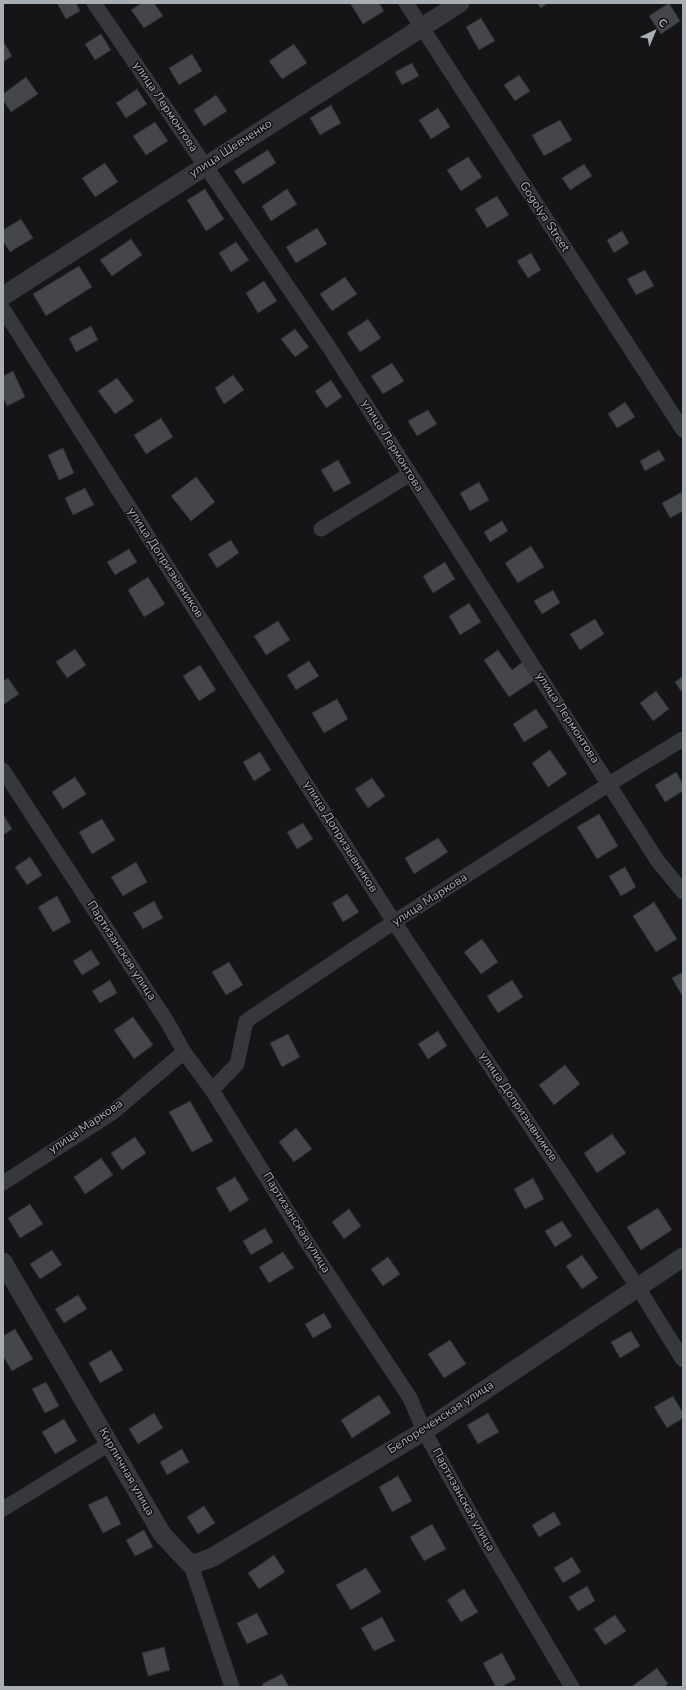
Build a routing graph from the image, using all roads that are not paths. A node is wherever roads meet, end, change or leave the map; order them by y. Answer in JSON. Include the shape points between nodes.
{"nodes":[{"id":1,"x":94,"y":3,"type":"edge"},
{"id":2,"x":406,"y":3,"type":"edge"},
{"id":3,"x":460,"y":3,"type":"edge"},
{"id":4,"x":421,"y":27,"type":"junction"},
{"id":5,"x":205,"y":165,"type":"junction"},
{"id":6,"x":3,"y":296,"type":"edge"},
{"id":7,"x":3,"y":309,"type":"edge"},
{"id":8,"x":683,"y":430,"type":"edge"},
{"id":9,"x":410,"y":474,"type":"junction"},
{"id":10,"x":321,"y":529,"type":"dead end"},
{"id":11,"x":683,"y":740,"type":"edge"},
{"id":12,"x":3,"y":770,"type":"edge"},
{"id":13,"x":609,"y":784,"type":"junction"},
{"id":14,"x":683,"y":892,"type":"edge"},
{"id":15,"x":394,"y":922,"type":"junction"},
{"id":16,"x":184,"y":1052,"type":"junction"},
{"id":17,"x":212,"y":1090,"type":"junction"},
{"id":18,"x":3,"y":1183,"type":"edge"},
{"id":19,"x":683,"y":1257,"type":"edge"},
{"id":20,"x":3,"y":1262,"type":"edge"},
{"id":21,"x":637,"y":1286,"type":"junction"},
{"id":22,"x":683,"y":1360,"type":"edge"},
{"id":23,"x":424,"y":1431,"type":"junction"},
{"id":24,"x":109,"y":1444,"type":"junction"},
{"id":25,"x":3,"y":1509,"type":"edge"},
{"id":26,"x":191,"y":1565,"type":"junction"},
{"id":27,"x":232,"y":1687,"type":"edge"},
{"id":28,"x":572,"y":1687,"type":"edge"}],
"edges":[{"from":1,"to":5,"type":"street","name":"улица Лермонтова"},
{"from":2,"to":4,"type":"street","name":"Gogolya Street"},
{"from":3,"to":4,"type":"street","name":"улица Шевченко"},
{"from":4,"to":5,"type":"street","name":"улица Шевченко"},
{"from":4,"to":8,"type":"street","name":"Gogolya Street"},
{"from":5,"to":6,"type":"street","name":"улица Шевченко"},
{"from":5,"to":9,"type":"street","name":"улица Лермонтова","via":[[329,347]]},
{"from":7,"to":15,"type":"street","name":"улица Допризывников"},
{"from":9,"to":10,"type":"street"},
{"from":9,"to":13,"type":"street","name":"улица Лермонтова"},
{"from":11,"to":13,"type":"street","name":"улица Маркова"},
{"from":12,"to":16,"type":"street","name":"Партизанская улица","via":[[164,1017]]},
{"from":13,"to":14,"type":"street","name":"улица Лермонтова","via":[[657,860]]},
{"from":13,"to":15,"type":"street","name":"улица Маркова"},
{"from":15,"to":17,"type":"street","name":"улица Маркова","via":[[246,1021],[237,1064]]},
{"from":15,"to":21,"type":"street","name":"улица Допризывников"},
{"from":16,"to":17,"type":"street","name":"Партизанская улица"},
{"from":16,"to":18,"type":"street","name":"улица Маркова","via":[[112,1113]]},
{"from":17,"to":23,"type":"street","name":"Партизанская улица","via":[[306,1241],[410,1398]]},
{"from":19,"to":21,"type":"street","name":"Белореченская улица"},
{"from":20,"to":24,"type":"street","name":"Кирпичная улица"},
{"from":21,"to":22,"type":"street","name":"улица Допризывников"},
{"from":21,"to":23,"type":"street","name":"Белореченская улица"},
{"from":23,"to":26,"type":"street","name":"Белореченская улица","via":[[211,1558]]},
{"from":23,"to":28,"type":"street","name":"Партизанская улица"},
{"from":24,"to":25,"type":"street"},
{"from":24,"to":26,"type":"street","name":"Кирпичная улица","via":[[162,1534]]},
{"from":26,"to":27,"type":"street","name":"Кирпичная улица"}]}
